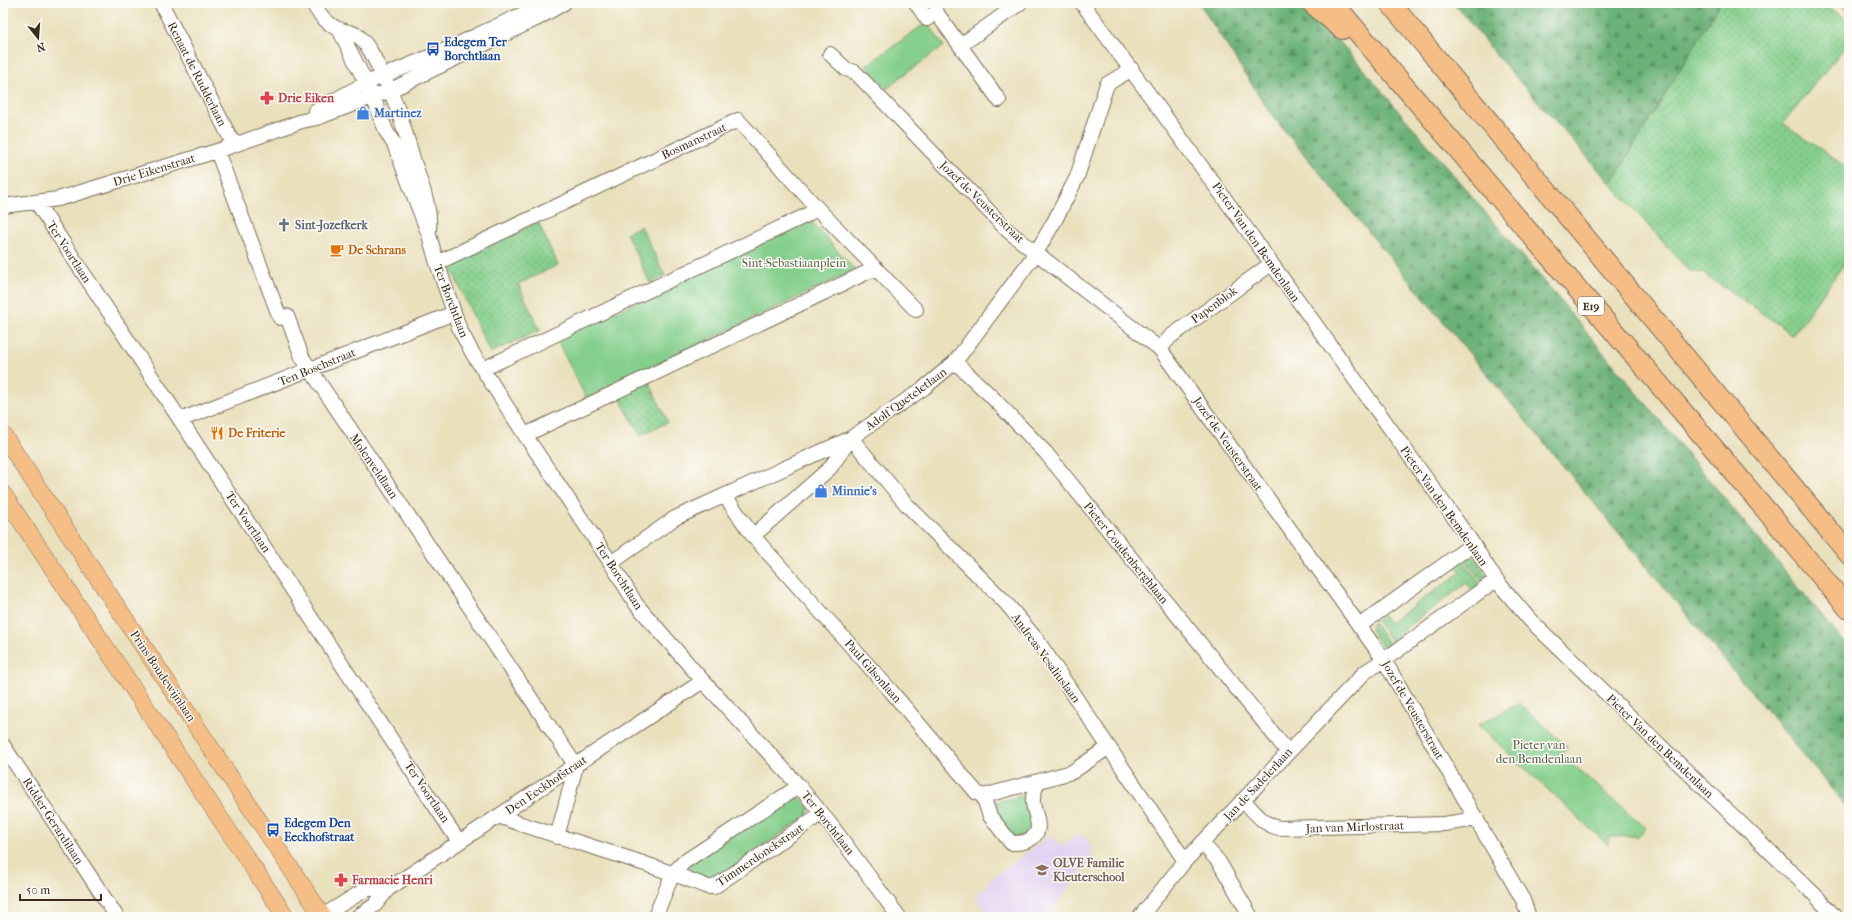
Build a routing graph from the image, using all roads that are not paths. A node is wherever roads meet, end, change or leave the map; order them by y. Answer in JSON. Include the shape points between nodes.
{"nodes":[{"id":1,"x":161,"y":3,"type":"edge"},
{"id":2,"x":313,"y":3,"type":"edge"},
{"id":3,"x":554,"y":3,"type":"edge"},
{"id":4,"x":564,"y":3,"type":"edge"},
{"id":5,"x":916,"y":3,"type":"edge"},
{"id":6,"x":1020,"y":3,"type":"edge"},
{"id":7,"x":1082,"y":3,"type":"edge"},
{"id":8,"x":1312,"y":3,"type":"edge"},
{"id":9,"x":1333,"y":3,"type":"edge"},
{"id":10,"x":1390,"y":3,"type":"edge"},
{"id":11,"x":1404,"y":3,"type":"edge"},
{"id":12,"x":339,"y":29,"type":"junction"},
{"id":13,"x":961,"y":46,"type":"junction"},
{"id":14,"x":1374,"y":52,"type":"junction"},
{"id":15,"x":830,"y":54,"type":"dead end"},
{"id":16,"x":1436,"y":57,"type":"junction"},
{"id":17,"x":1132,"y":69,"type":"junction"},
{"id":18,"x":383,"y":75,"type":"junction"},
{"id":19,"x":366,"y":83,"type":"junction"},
{"id":20,"x":391,"y":90,"type":"junction"},
{"id":21,"x":373,"y":97,"type":"junction"},
{"id":22,"x":999,"y":100,"type":"dead end"},
{"id":23,"x":302,"y":121,"type":"junction"},
{"id":24,"x":234,"y":145,"type":"junction"},
{"id":25,"x":217,"y":151,"type":"junction"},
{"id":26,"x":37,"y":202,"type":"junction"},
{"id":27,"x":3,"y":206,"type":"edge"},
{"id":28,"x":817,"y":208,"type":"junction"},
{"id":29,"x":429,"y":235,"type":"junction"},
{"id":30,"x":1036,"y":253,"type":"junction"},
{"id":31,"x":437,"y":263,"type":"junction"},
{"id":32,"x":1271,"y":264,"type":"junction"},
{"id":33,"x":876,"y":268,"type":"junction"},
{"id":34,"x":916,"y":310,"type":"dead end"},
{"id":35,"x":454,"y":313,"type":"junction"},
{"id":36,"x":1160,"y":349,"type":"junction"},
{"id":37,"x":955,"y":362,"type":"junction"},
{"id":38,"x":309,"y":369,"type":"junction"},
{"id":39,"x":483,"y":369,"type":"junction"},
{"id":40,"x":180,"y":420,"type":"junction"},
{"id":41,"x":3,"y":435,"type":"edge"},
{"id":42,"x":525,"y":435,"type":"junction"},
{"id":43,"x":851,"y":438,"type":"junction"},
{"id":44,"x":3,"y":494,"type":"edge"},
{"id":45,"x":725,"y":496,"type":"junction"},
{"id":46,"x":753,"y":536,"type":"junction"},
{"id":47,"x":1473,"y":544,"type":"junction"},
{"id":48,"x":1849,"y":554,"type":"edge"},
{"id":49,"x":611,"y":563,"type":"junction"},
{"id":50,"x":1496,"y":580,"type":"junction"},
{"id":51,"x":1849,"y":609,"type":"edge"},
{"id":52,"x":1359,"y":626,"type":"junction"},
{"id":53,"x":1384,"y":660,"type":"junction"},
{"id":54,"x":703,"y":680,"type":"junction"},
{"id":55,"x":3,"y":745,"type":"edge"},
{"id":56,"x":1109,"y":747,"type":"junction"},
{"id":57,"x":1288,"y":752,"type":"junction"},
{"id":58,"x":576,"y":766,"type":"junction"},
{"id":59,"x":1038,"y":782,"type":"junction"},
{"id":60,"x":799,"y":786,"type":"junction"},
{"id":61,"x":983,"y":796,"type":"junction"},
{"id":62,"x":1243,"y":800,"type":"junction"},
{"id":63,"x":822,"y":813,"type":"junction"},
{"id":64,"x":498,"y":816,"type":"junction"},
{"id":65,"x":1477,"y":819,"type":"junction"},
{"id":66,"x":557,"y":837,"type":"junction"},
{"id":67,"x":459,"y":842,"type":"junction"},
{"id":68,"x":1202,"y":843,"type":"junction"},
{"id":69,"x":1185,"y":861,"type":"junction"},
{"id":70,"x":673,"y":873,"type":"junction"},
{"id":71,"x":388,"y":889,"type":"junction"},
{"id":72,"x":324,"y":916,"type":"edge"},
{"id":73,"x":117,"y":917,"type":"edge"},
{"id":74,"x":286,"y":917,"type":"edge"},
{"id":75,"x":356,"y":917,"type":"edge"},
{"id":76,"x":655,"y":917,"type":"edge"},
{"id":77,"x":899,"y":917,"type":"edge"},
{"id":78,"x":1140,"y":917,"type":"edge"},
{"id":79,"x":1252,"y":917,"type":"edge"},
{"id":80,"x":1529,"y":917,"type":"edge"},
{"id":81,"x":1835,"y":917,"type":"edge"}],
"edges":[{"from":1,"to":24,"type":"street","name":"Renaat de Rudderlaan"},
{"from":2,"to":12,"type":"street","via":[[322,17]]},
{"from":3,"to":18,"type":"street","name":"Drie Eikenstraat","via":[[529,11],[439,53]]},
{"from":4,"to":20,"type":"street","name":"Drie Eikenstraat"},
{"from":5,"to":13,"type":"street","via":[[927,19],[936,12]]},
{"from":6,"to":13,"type":"street"},
{"from":7,"to":17,"type":"street","name":"Pieter Van den Bemdenlaan"},
{"from":8,"to":14,"type":"highway"},
{"from":9,"to":14,"type":"highway","number":"E19"},
{"from":10,"to":16,"type":"highway"},
{"from":11,"to":16,"type":"highway"},
{"from":12,"to":18,"type":"street","name":"Ter Borchtlaan","via":[[361,38]]},
{"from":12,"to":19,"type":"street","name":"Ter Borchtlaan"},
{"from":13,"to":22,"type":"street"},
{"from":14,"to":51,"type":"highway","number":"E19"},
{"from":15,"to":30,"type":"street","name":"Jozef de Veusterstraat","via":[[846,69],[855,72],[1008,231]]},
{"from":16,"to":48,"type":"highway"},
{"from":17,"to":30,"type":"street","name":"Adolf Queteletlaan","via":[[1107,84],[1077,177]]},
{"from":17,"to":32,"type":"street","name":"Pieter Van den Bemdenlaan","via":[[1238,214]]},
{"from":18,"to":19,"type":"street","name":"Drie Eikenstraat"},
{"from":18,"to":20,"type":"street","name":"Ter Borchtlaan"},
{"from":19,"to":21,"type":"street","name":"Ter Borchtlaan"},
{"from":19,"to":23,"type":"street","name":"Drie Eikenstraat","via":[[314,111]]},
{"from":20,"to":21,"type":"street","name":"Drie Eikenstraat"},
{"from":20,"to":29,"type":"street","name":"Ter Borchtlaan","via":[[410,141],[430,213]]},
{"from":21,"to":23,"type":"street","name":"Drie Eikenstraat","via":[[318,118]]},
{"from":21,"to":29,"type":"street","name":"Ter Borchtlaan"},
{"from":23,"to":24,"type":"street","name":"Drie Eikenstraat"},
{"from":24,"to":25,"type":"street","name":"Drie Eikenstraat"},
{"from":25,"to":26,"type":"street","name":"Drie Eikenstraat","via":[[58,199]]},
{"from":25,"to":38,"type":"street","name":"Molenveldlaan","via":[[280,318],[287,316]]},
{"from":26,"to":27,"type":"street","name":"Drie Eikenstraat"},
{"from":26,"to":40,"type":"street","name":"Ter Voortlaan"},
{"from":28,"to":31,"type":"street","name":"Bosmanstraat","via":[[738,120]]},
{"from":28,"to":33,"type":"street","name":"Bosmanstraat"},
{"from":28,"to":39,"type":"street"},
{"from":29,"to":31,"type":"street","name":"Ter Borchtlaan"},
{"from":30,"to":36,"type":"street","name":"Jozef de Veusterstraat"},
{"from":30,"to":37,"type":"street","name":"Adolf Queteletlaan"},
{"from":31,"to":35,"type":"street","name":"Ter Borchtlaan"},
{"from":32,"to":36,"type":"street","name":"Papenblok","via":[[1170,337]]},
{"from":32,"to":47,"type":"street","name":"Pieter Van den Bemdenlaan"},
{"from":33,"to":34,"type":"street","name":"Bosmanstraat"},
{"from":33,"to":42,"type":"street"},
{"from":35,"to":38,"type":"street","name":"Ten Boschstraat"},
{"from":35,"to":39,"type":"street","name":"Ter Borchtlaan"},
{"from":36,"to":52,"type":"street","name":"Jozef de Veusterstraat"},
{"from":37,"to":43,"type":"street","name":"Adolf Queteletlaan","via":[[924,388]]},
{"from":37,"to":57,"type":"street","name":"Pieter Coudenberghlaan","via":[[1046,453]]},
{"from":38,"to":40,"type":"street","name":"Ten Boschstraat"},
{"from":38,"to":58,"type":"street","name":"Molenveldlaan"},
{"from":39,"to":42,"type":"street","name":"Ter Borchtlaan"},
{"from":40,"to":67,"type":"street","name":"Ter Voortlaan"},
{"from":41,"to":72,"type":"main road","name":"Prins Boudewijnlaan"},
{"from":42,"to":49,"type":"street","name":"Ter Borchtlaan"},
{"from":43,"to":45,"type":"street","name":"Adolf Queteletlaan"},
{"from":43,"to":46,"type":"street","via":[[830,468]]},
{"from":43,"to":56,"type":"street","name":"Andreas Vesaliuslaan","via":[[906,504],[1005,602],[1037,640]]},
{"from":44,"to":74,"type":"main road"},
{"from":45,"to":46,"type":"street","name":"Paul Gilsonlaan"},
{"from":45,"to":49,"type":"street","name":"Adolf Queteletlaan","via":[[675,518]]},
{"from":46,"to":61,"type":"street","name":"Paul Gilsonlaan","via":[[891,691],[977,793]]},
{"from":47,"to":50,"type":"street","name":"Pieter Van den Bemdenlaan"},
{"from":47,"to":52,"type":"street"},
{"from":49,"to":54,"type":"street","name":"Ter Borchtlaan","via":[[636,604]]},
{"from":50,"to":53,"type":"street","name":"Jan de Sadelerlaan"},
{"from":50,"to":81,"type":"street","name":"Pieter Van den Bemdenlaan","via":[[1530,620]]},
{"from":52,"to":53,"type":"street","name":"Jozef de Veusterstraat"},
{"from":53,"to":57,"type":"street","name":"Jan de Sadelerlaan","via":[[1365,672]]},
{"from":53,"to":65,"type":"street","name":"Jozef de Veusterstraat"},
{"from":54,"to":58,"type":"street","name":"Den Eeckhofstraat"},
{"from":54,"to":60,"type":"street","name":"Ter Borchtlaan"},
{"from":55,"to":73,"type":"street","name":"Ridder Gerardilaan"},
{"from":56,"to":59,"type":"street","via":[[1072,772]]},
{"from":56,"to":69,"type":"street","name":"Andreas Vesaliuslaan"},
{"from":57,"to":62,"type":"street","name":"Jan de Sadelerlaan"},
{"from":58,"to":64,"type":"street","name":"Den Eeckhofstraat"},
{"from":58,"to":66,"type":"street"},
{"from":59,"to":61,"type":"street"},
{"from":59,"to":61,"type":"street","name":"Paul Gilsonlaan","via":[[1033,795],[1038,832],[1036,836],[1018,844],[1011,843],[994,822]]},
{"from":60,"to":63,"type":"street","name":"Ter Borchtlaan"},
{"from":60,"to":70,"type":"street","via":[[684,862]]},
{"from":62,"to":65,"type":"street","name":"Jan van Mirlostraat","via":[[1264,822],[1271,827],[1279,828],[1444,824]]},
{"from":62,"to":68,"type":"street","name":"Jan de Sadelerlaan"},
{"from":63,"to":70,"type":"street","name":"Timmerdonckstraat","via":[[714,887]]},
{"from":63,"to":77,"type":"street","name":"Ter Borchtlaan"},
{"from":64,"to":66,"type":"street","name":"Timmerdonckstraat"},
{"from":64,"to":67,"type":"street","name":"Den Eeckhofstraat"},
{"from":65,"to":80,"type":"street","name":"Jozef de Veusterstraat","via":[[1524,900]]},
{"from":66,"to":70,"type":"street","name":"Timmerdonckstraat"},
{"from":67,"to":71,"type":"street","name":"Den Eeckhofstraat"},
{"from":68,"to":69,"type":"street","name":"Jan de Sadelerlaan"},
{"from":68,"to":79,"type":"street","via":[[1219,862]]},
{"from":69,"to":78,"type":"street","name":"Jan de Sadelerlaan"},
{"from":70,"to":76,"type":"street"},
{"from":71,"to":72,"type":"street","via":[[366,889]]},
{"from":71,"to":75,"type":"street","name":"Den Eeckhofstraat","via":[[375,905]]}]}
